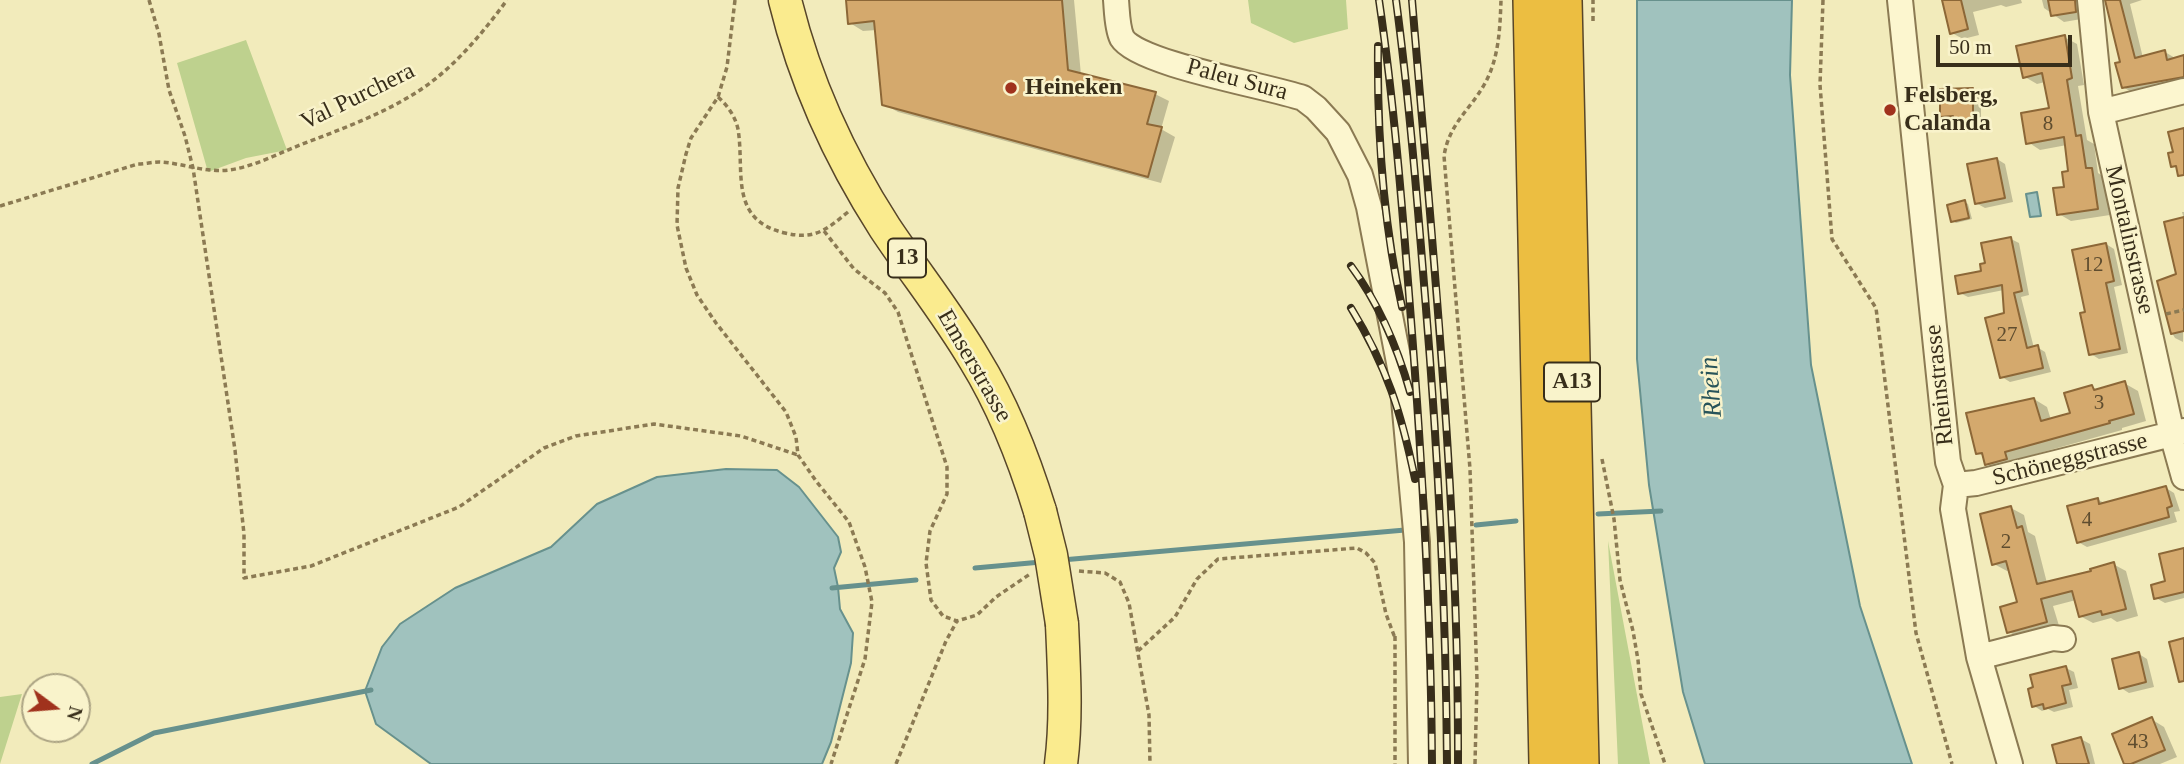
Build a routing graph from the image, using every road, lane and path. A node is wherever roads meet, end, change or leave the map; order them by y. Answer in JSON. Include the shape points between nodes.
{"nodes":[{"id":1,"x":149,"y":0,"type":"edge"},
{"id":2,"x":507,"y":0,"type":"edge"},
{"id":3,"x":735,"y":0,"type":"edge"},
{"id":4,"x":785,"y":0,"type":"edge"},
{"id":5,"x":1116,"y":0,"type":"edge"},
{"id":6,"x":1501,"y":0,"type":"edge"},
{"id":7,"x":1531,"y":0,"type":"edge"},
{"id":8,"x":1563,"y":0,"type":"edge"},
{"id":9,"x":1823,"y":0,"type":"edge"},
{"id":10,"x":1900,"y":0,"type":"edge"},
{"id":11,"x":2090,"y":0,"type":"edge"},
{"id":12,"x":2184,"y":91,"type":"edge"},
{"id":13,"x":718,"y":97,"type":"junction"},
{"id":14,"x":2101,"y":112,"type":"junction"},
{"id":15,"x":193,"y":168,"type":"junction"},
{"id":16,"x":867,"y":198,"type":"junction"},
{"id":17,"x":0,"y":206,"type":"edge"},
{"id":18,"x":824,"y":232,"type":"junction"},
{"id":19,"x":2178,"y":433,"type":"edge"},
{"id":20,"x":798,"y":455,"type":"junction"},
{"id":21,"x":2184,"y":477,"type":"edge"},
{"id":22,"x":1956,"y":485,"type":"junction"},
{"id":23,"x":1612,"y":507,"type":"dead end"},
{"id":24,"x":1034,"y":571,"type":"dead end"},
{"id":25,"x":1073,"y":571,"type":"dead end"},
{"id":26,"x":957,"y":621,"type":"junction"},
{"id":27,"x":1395,"y":638,"type":"dead end"},
{"id":28,"x":2063,"y":639,"type":"dead end"},
{"id":29,"x":1138,"y":651,"type":"junction"},
{"id":30,"x":1979,"y":657,"type":"junction"},
{"id":31,"x":831,"y":764,"type":"edge"},
{"id":32,"x":895,"y":764,"type":"edge"},
{"id":33,"x":1061,"y":764,"type":"edge"},
{"id":34,"x":1150,"y":764,"type":"edge"},
{"id":35,"x":1421,"y":764,"type":"edge"},
{"id":36,"x":1475,"y":764,"type":"edge"},
{"id":37,"x":1547,"y":764,"type":"edge"},
{"id":38,"x":1581,"y":764,"type":"edge"},
{"id":39,"x":1665,"y":764,"type":"edge"},
{"id":40,"x":1952,"y":764,"type":"edge"},
{"id":41,"x":2010,"y":764,"type":"edge"}],
"edges":[{"from":1,"to":15,"type":"path"},
{"from":2,"to":15,"type":"path","name":"Val Purchera","via":[[442,73],[376,114],[246,166]]},
{"from":3,"to":13,"type":"path","via":[[727,67]]},
{"from":4,"to":16,"type":"main road","name":"Emserstrasse","number":"13","via":[[815,95]]},
{"from":5,"to":35,"type":"street","name":"Paleu Sura","via":[[1121,36],[1131,47],[1154,58],[1303,98],[1346,146],[1360,176],[1402,378],[1414,515]]},
{"from":6,"to":36,"type":"path","via":[[1498,43],[1490,72],[1455,125],[1444,156],[1470,469],[1478,680]]},
{"from":7,"to":37,"type":"highway","number":"A13"},
{"from":8,"to":38,"type":"highway","number":"A13"},
{"from":9,"to":40,"type":"path","via":[[1819,85],[1832,239],[1876,308],[1916,633]]},
{"from":10,"to":22,"type":"street","name":"Rheinstrasse","via":[[1948,462]]},
{"from":11,"to":14,"type":"street","name":"Montalinstrasse"},
{"from":12,"to":14,"type":"street"},
{"from":13,"to":18,"type":"path","via":[[738,130],[740,185],[752,215],[787,234]]},
{"from":13,"to":20,"type":"path","via":[[691,138],[678,188],[677,225],[686,268],[716,323],[786,412]]},
{"from":14,"to":19,"type":"street","name":"Montalinstrasse"},
{"from":15,"to":17,"type":"path","name":"Val Purchera","via":[[160,162],[138,164]]},
{"from":15,"to":20,"type":"path","via":[[236,450],[244,578],[311,566],[459,507],[544,448],[576,436],[654,424],[741,436]]},
{"from":16,"to":18,"type":"path"},
{"from":16,"to":33,"type":"main road","name":"Emserstrasse","number":"13","bridge":true,"via":[[976,361],[1014,438],[1040,511],[1062,624]]},
{"from":18,"to":26,"type":"path","via":[[898,312],[947,467],[947,494],[930,531],[926,563],[931,600],[943,616]]},
{"from":19,"to":21,"type":"street","name":"Montalinstrasse"},
{"from":19,"to":22,"type":"street","name":"Schöneggstrasse"},
{"from":20,"to":31,"type":"path","via":[[849,522],[872,602],[865,659]]},
{"from":22,"to":30,"type":"street","name":"Rheinstrasse","via":[[1953,509]]},
{"from":23,"to":39,"type":"path","via":[[1641,694]]},
{"from":24,"to":26,"type":"path","via":[[977,615]]},
{"from":25,"to":29,"type":"path","via":[[1105,573],[1120,582]]},
{"from":26,"to":32,"type":"path"},
{"from":27,"to":29,"type":"path","via":[[1375,563],[1357,548],[1218,559],[1198,579],[1175,617]]},
{"from":28,"to":30,"type":"street"},
{"from":29,"to":34,"type":"path","via":[[1149,715]]},
{"from":30,"to":41,"type":"street","name":"Rheinstrasse"}]}
